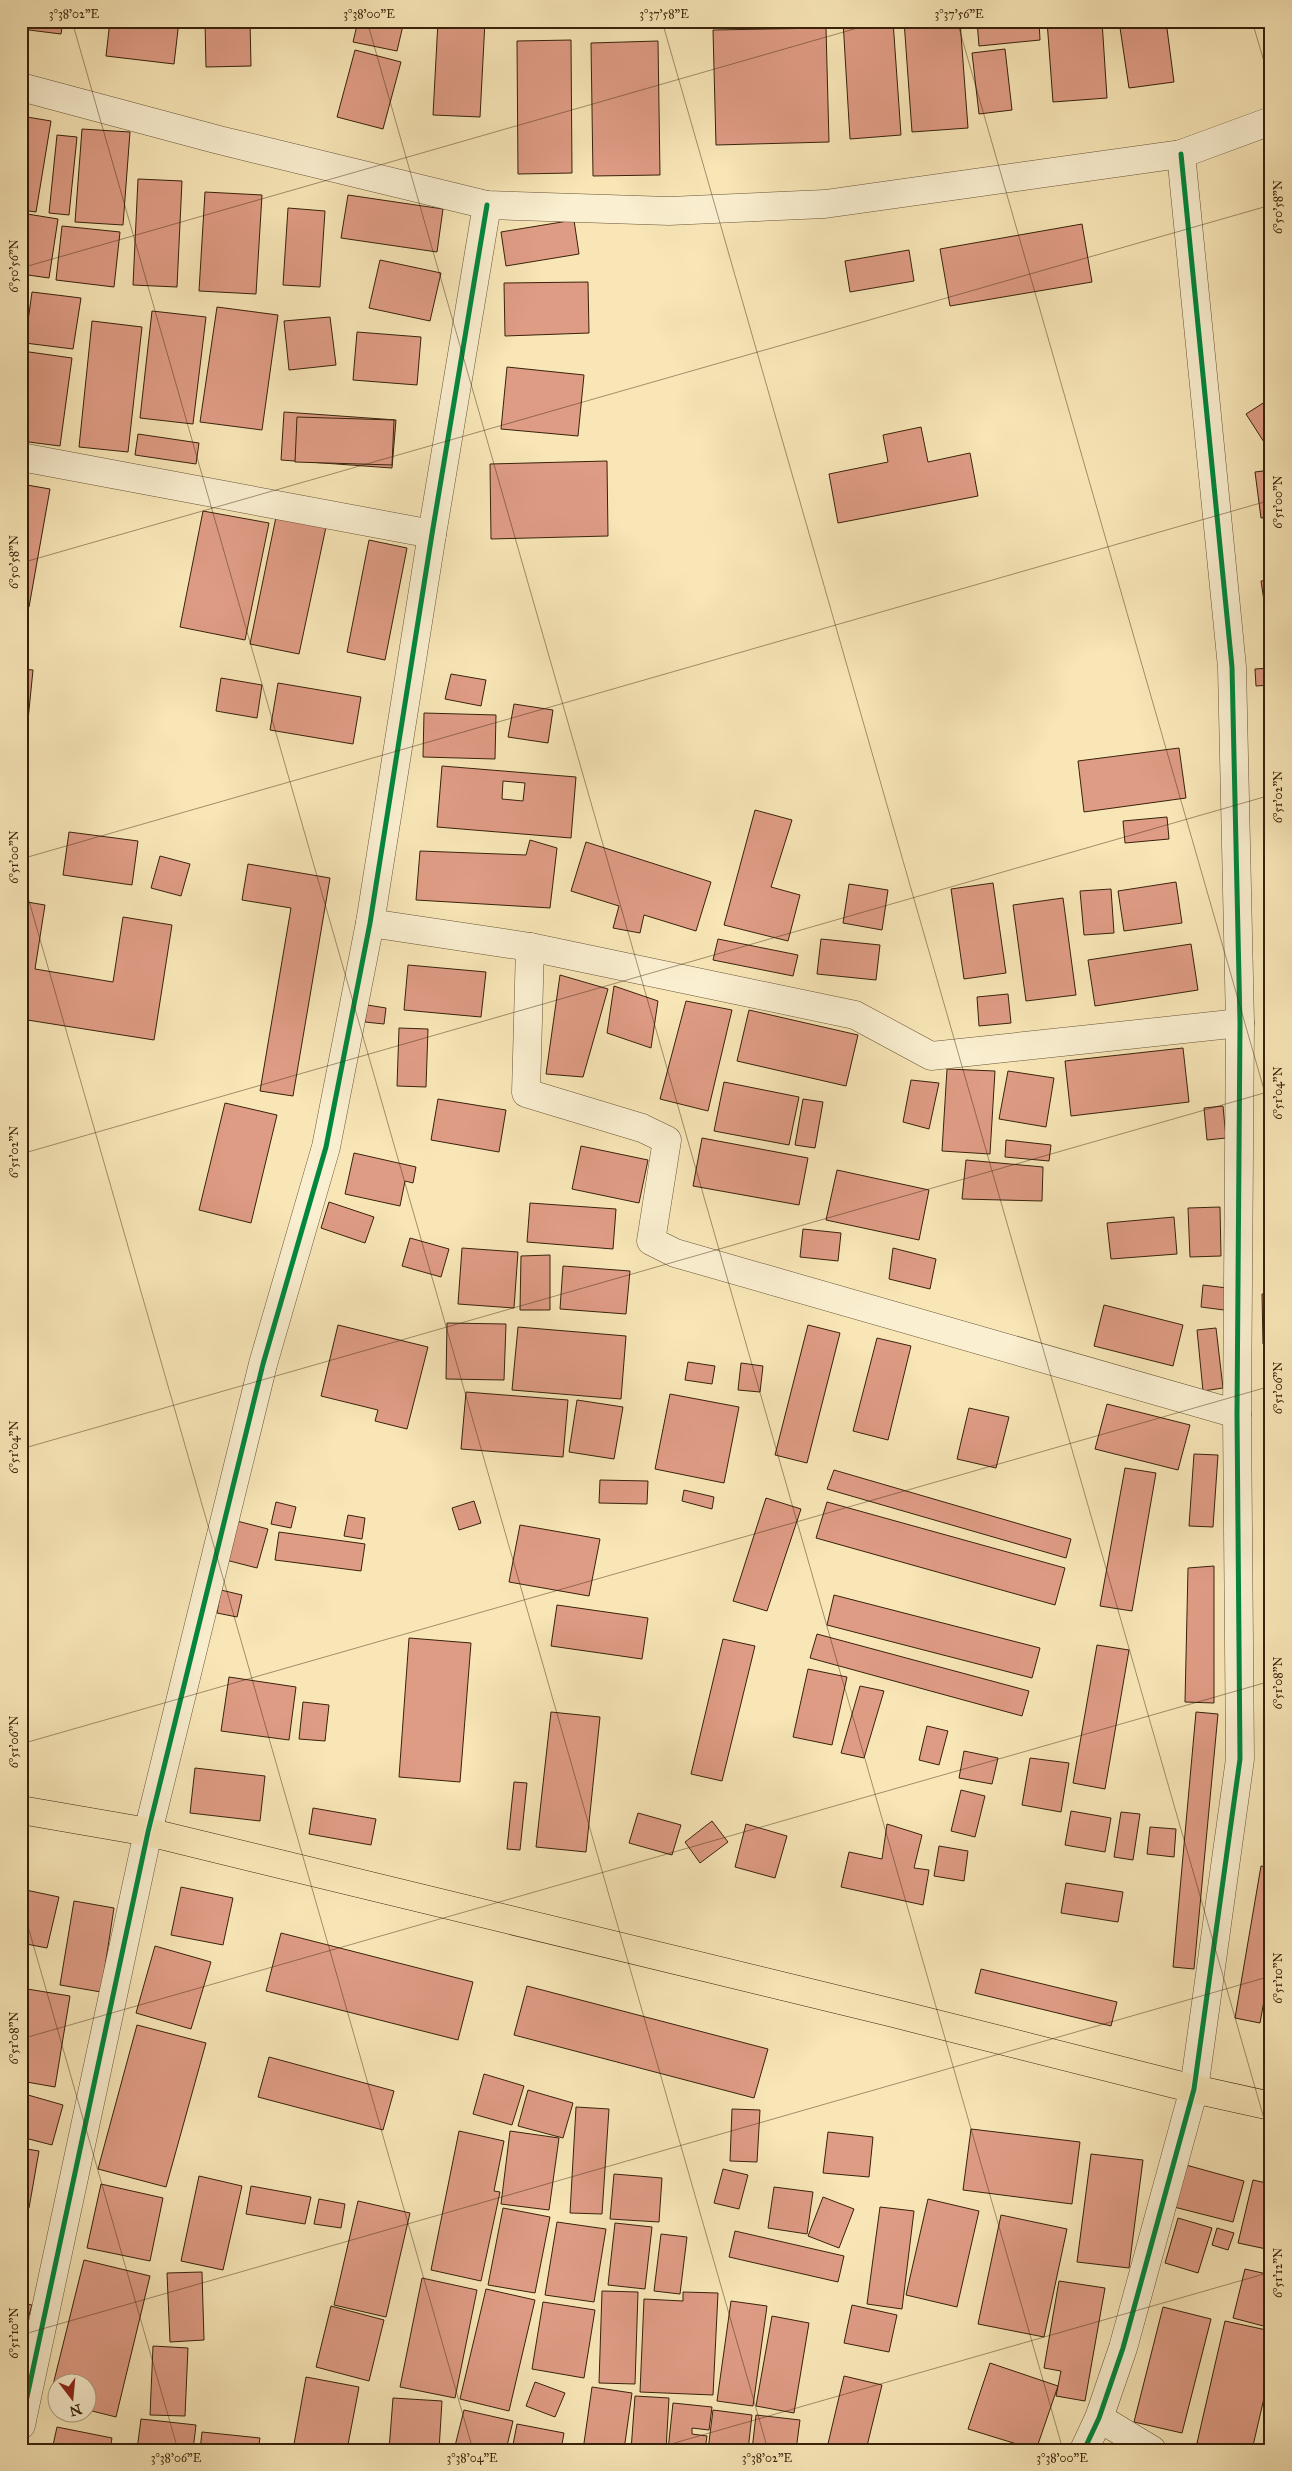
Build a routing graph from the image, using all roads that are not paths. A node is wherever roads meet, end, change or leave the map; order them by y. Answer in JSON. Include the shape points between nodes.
{"nodes":[{"id":1,"x":21,"y":87,"type":"edge"},
{"id":2,"x":1271,"y":121,"type":"edge"},
{"id":3,"x":1181,"y":154,"type":"junction"},
{"id":4,"x":488,"y":205,"type":"junction"},
{"id":5,"x":21,"y":457,"type":"edge"},
{"id":6,"x":432,"y":534,"type":"junction"},
{"id":7,"x":370,"y":923,"type":"junction"},
{"id":8,"x":530,"y":947,"type":"junction"},
{"id":9,"x":1240,"y":1023,"type":"junction"},
{"id":10,"x":1237,"y":1414,"type":"junction"},
{"id":11,"x":21,"y":1810,"type":"edge"},
{"id":12,"x":148,"y":1832,"type":"junction"},
{"id":13,"x":1194,"y":2089,"type":"junction"},
{"id":14,"x":1271,"y":2106,"type":"edge"},
{"id":15,"x":1099,"y":2418,"type":"junction"},
{"id":16,"x":21,"y":2425,"type":"edge"},
{"id":17,"x":1084,"y":2450,"type":"edge"},
{"id":18,"x":1152,"y":2450,"type":"edge"}],
"edges":[{"from":1,"to":4,"type":"street","via":[[219,140]]},
{"from":2,"to":3,"type":"street"},
{"from":3,"to":4,"type":"street","via":[[826,204],[669,211]]},
{"from":3,"to":9,"type":"street","via":[[1232,667]]},
{"from":4,"to":6,"type":"street"},
{"from":5,"to":6,"type":"street"},
{"from":6,"to":7,"type":"street"},
{"from":7,"to":8,"type":"street"},
{"from":7,"to":12,"type":"street","via":[[326,1148],[263,1364]]},
{"from":8,"to":9,"type":"street","via":[[855,1015],[931,1056]]},
{"from":8,"to":10,"type":"street","via":[[526,1093],[642,1128],[667,1140],[651,1241],[675,1252]]},
{"from":9,"to":10,"type":"street"},
{"from":10,"to":13,"type":"street","via":[[1240,1760]]},
{"from":11,"to":12,"type":"main road"},
{"from":12,"to":13,"type":"main road","via":[[893,2012]]},
{"from":12,"to":16,"type":"street"},
{"from":13,"to":14,"type":"main road"},
{"from":13,"to":15,"type":"street","via":[[1123,2348]]},
{"from":15,"to":17,"type":"street"},
{"from":15,"to":18,"type":"street"}]}
